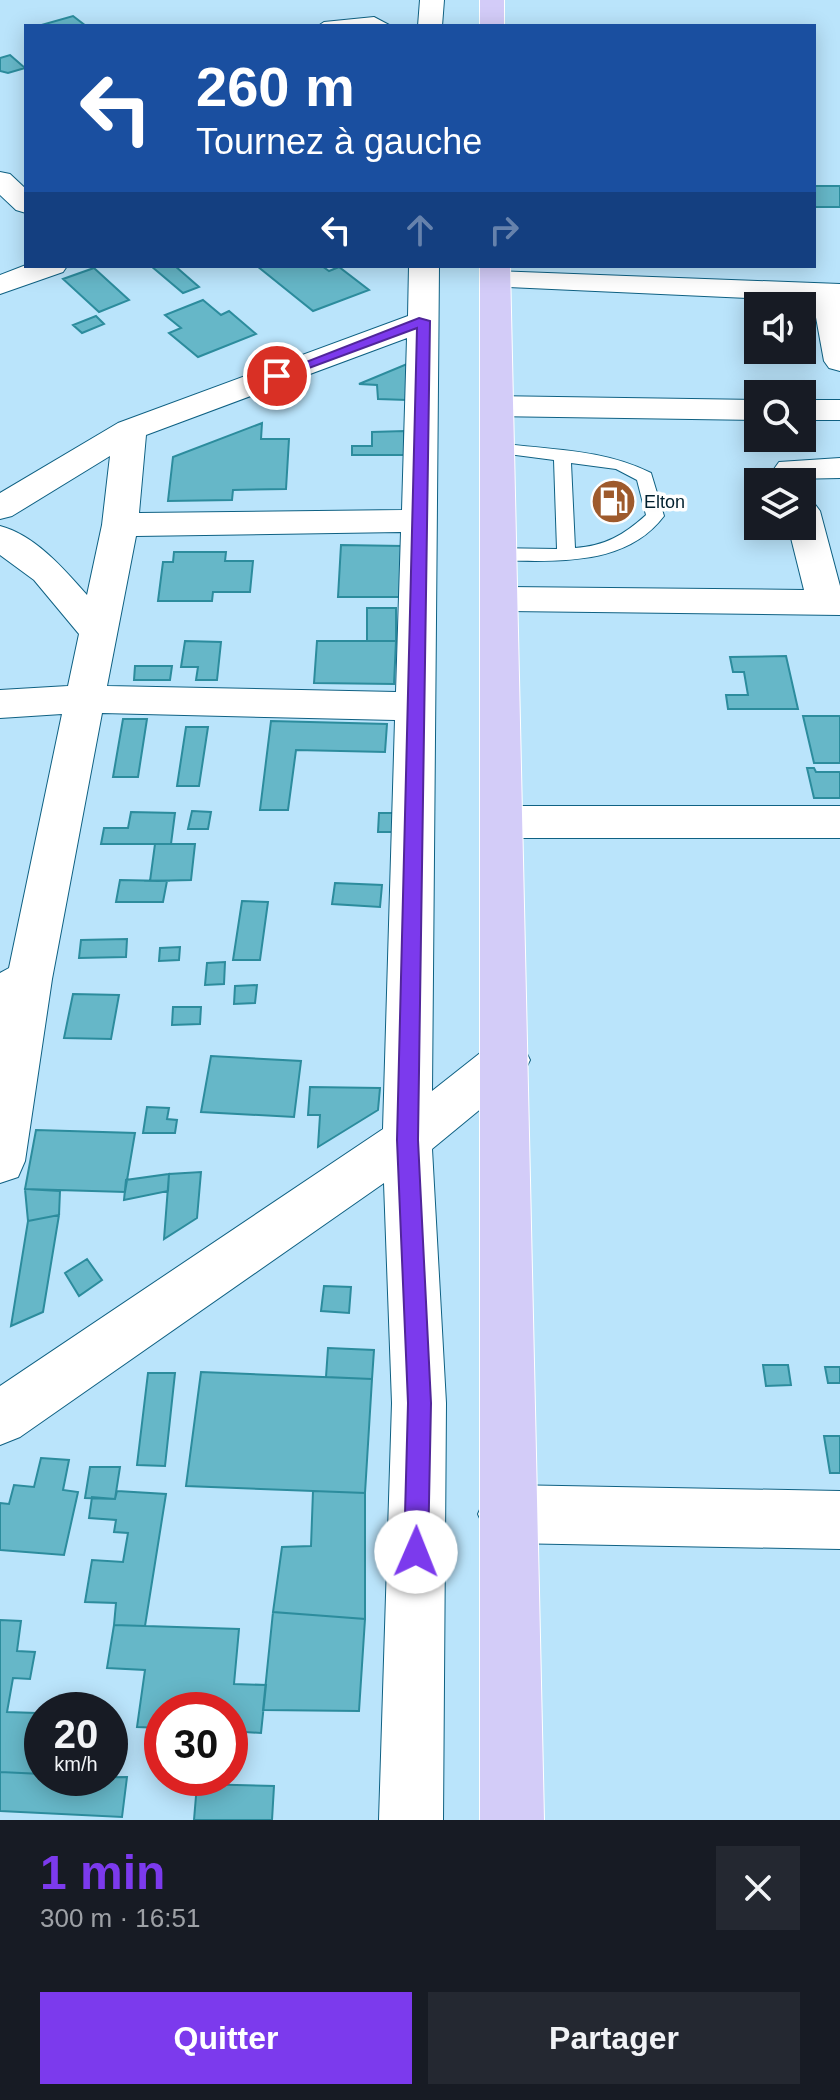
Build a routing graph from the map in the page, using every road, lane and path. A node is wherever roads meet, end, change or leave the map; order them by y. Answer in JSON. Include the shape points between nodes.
{"nodes":[{"id":1,"x":432,"y":0,"type":"edge"},
{"id":2,"x":492,"y":0,"type":"edge"},
{"id":3,"x":344,"y":24,"type":"edge"},
{"id":4,"x":381,"y":24,"type":"edge"},
{"id":5,"x":430,"y":24,"type":"edge"},
{"id":6,"x":492,"y":24,"type":"edge"},
{"id":7,"x":0,"y":180,"type":"edge"},
{"id":8,"x":24,"y":202,"type":"edge"},
{"id":9,"x":47,"y":268,"type":"edge"},
{"id":10,"x":424,"y":268,"type":"edge"},
{"id":11,"x":495,"y":273,"type":"edge"},
{"id":12,"x":0,"y":285,"type":"edge"},
{"id":13,"x":833,"y":292,"type":"edge"},
{"id":14,"x":424,"y":321,"type":"junction"},
{"id":15,"x":840,"y":361,"type":"edge"},
{"id":16,"x":816,"y":410,"type":"edge"},
{"id":17,"x":840,"y":410,"type":"edge"},
{"id":18,"x":744,"y":411,"type":"edge"},
{"id":19,"x":497,"y":427,"type":"junction"},
{"id":20,"x":130,"y":430,"type":"junction"},
{"id":21,"x":562,"y":454,"type":"junction"},
{"id":22,"x":790,"y":463,"type":"edge"},
{"id":23,"x":840,"y":468,"type":"edge"},
{"id":24,"x":0,"y":508,"type":"edge"},
{"id":25,"x":419,"y":521,"type":"junction"},
{"id":26,"x":120,"y":525,"type":"junction"},
{"id":27,"x":0,"y":537,"type":"edge"},
{"id":28,"x":812,"y":540,"type":"edge"},
{"id":29,"x":566,"y":554,"type":"junction"},
{"id":30,"x":499,"y":577,"type":"junction"},
{"id":31,"x":833,"y":603,"type":"edge"},
{"id":32,"x":99,"y":633,"type":"junction"},
{"id":33,"x":85,"y":699,"type":"junction"},
{"id":34,"x":0,"y":704,"type":"edge"},
{"id":35,"x":416,"y":706,"type":"junction"},
{"id":36,"x":501,"y":822,"type":"junction"},
{"id":37,"x":840,"y":822,"type":"edge"},
{"id":38,"x":14,"y":987,"type":"edge"},
{"id":39,"x":506,"y":1060,"type":"junction"},
{"id":40,"x":407,"y":1140,"type":"junction"},
{"id":41,"x":0,"y":1161,"type":"edge"},
{"id":42,"x":0,"y":1418,"type":"edge"},
{"id":43,"x":507,"y":1514,"type":"junction"},
{"id":44,"x":840,"y":1520,"type":"edge"},
{"id":45,"x":411,"y":1820,"type":"edge"},
{"id":46,"x":512,"y":1820,"type":"edge"}],
"edges":[{"from":1,"to":5,"type":"street"},
{"from":2,"to":6,"type":"highway"},
{"from":3,"to":4,"type":"lane"},
{"from":7,"to":8,"type":"street"},
{"from":9,"to":12,"type":"street"},
{"from":10,"to":14,"type":"street"},
{"from":11,"to":13,"type":"street"},
{"from":11,"to":19,"type":"highway"},
{"from":13,"to":15,"type":"street"},
{"from":14,"to":20,"type":"street"},
{"from":14,"to":25,"type":"street"},
{"from":16,"to":17,"type":"street"},
{"from":18,"to":19,"type":"street"},
{"from":19,"to":21,"type":"lane"},
{"from":19,"to":30,"type":"highway"},
{"from":20,"to":24,"type":"street"},
{"from":20,"to":26,"type":"street"},
{"from":21,"to":29,"type":"lane"},
{"from":21,"to":29,"type":"lane","via":[[620,464],[645,477],[655,516],[625,541]]},
{"from":22,"to":23,"type":"street"},
{"from":25,"to":26,"type":"street"},
{"from":25,"to":35,"type":"street"},
{"from":26,"to":32,"type":"street"},
{"from":27,"to":32,"type":"street","via":[[47,572]]},
{"from":28,"to":31,"type":"street"},
{"from":29,"to":30,"type":"lane"},
{"from":30,"to":31,"type":"street"},
{"from":30,"to":36,"type":"highway"},
{"from":32,"to":33,"type":"street"},
{"from":33,"to":34,"type":"street"},
{"from":33,"to":35,"type":"street"},
{"from":33,"to":38,"type":"street"},
{"from":35,"to":40,"type":"street"},
{"from":36,"to":37,"type":"street"},
{"from":36,"to":39,"type":"highway"},
{"from":38,"to":41,"type":"street"},
{"from":39,"to":40,"type":"street"},
{"from":39,"to":43,"type":"highway"},
{"from":40,"to":42,"type":"street"},
{"from":40,"to":45,"type":"street","via":[[419,1403]]},
{"from":43,"to":44,"type":"street"},
{"from":43,"to":46,"type":"highway"}]}
